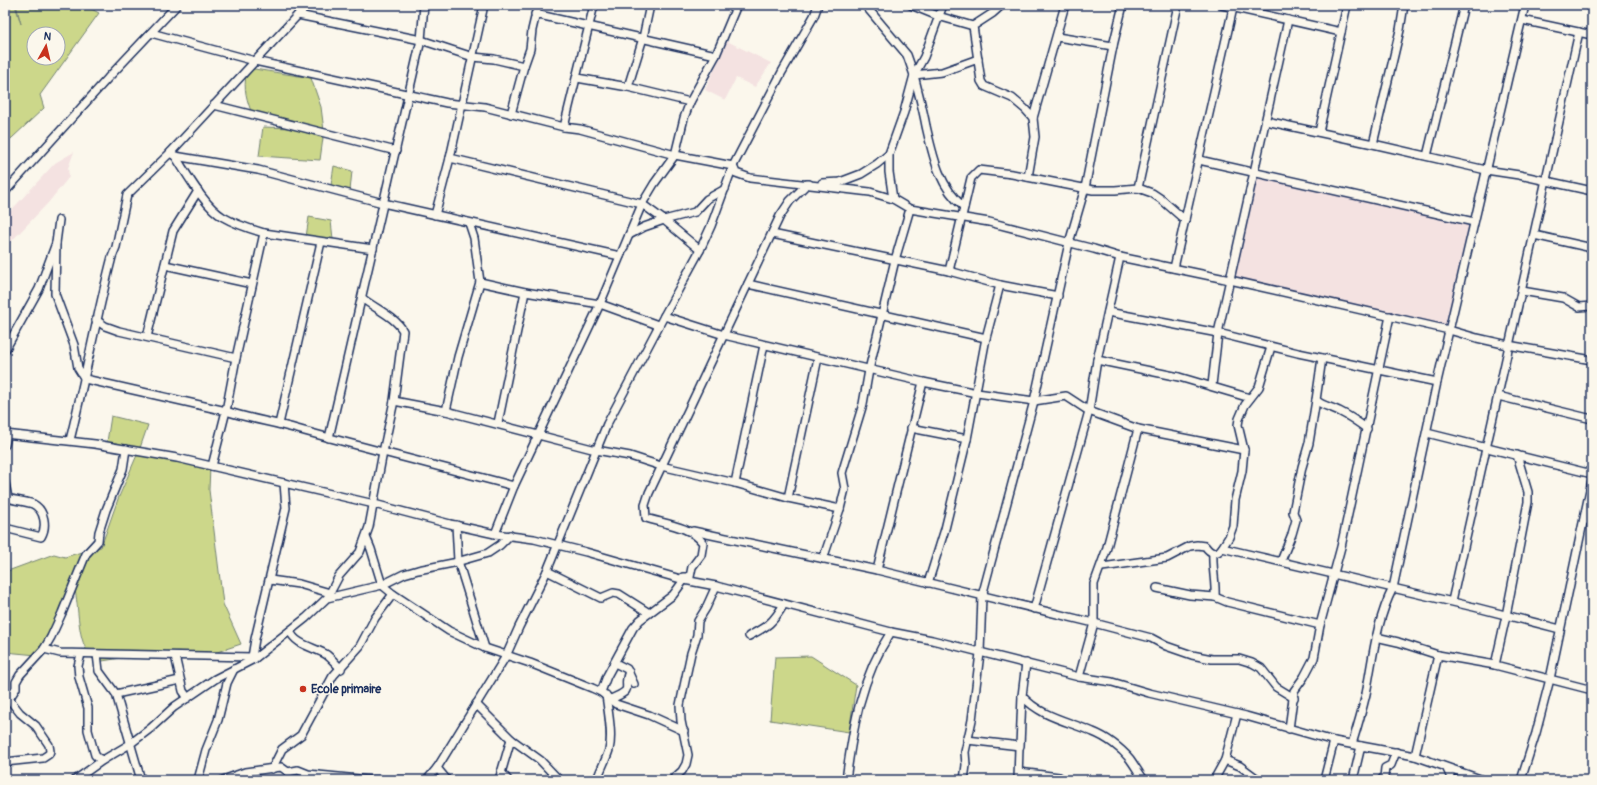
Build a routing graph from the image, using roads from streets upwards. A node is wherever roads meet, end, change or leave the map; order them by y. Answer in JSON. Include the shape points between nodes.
{"nodes":[{"id":1,"x":177,"y":5,"type":"edge"},
{"id":2,"x":307,"y":5,"type":"edge"},
{"id":3,"x":424,"y":5,"type":"edge"},
{"id":4,"x":484,"y":5,"type":"edge"},
{"id":5,"x":538,"y":5,"type":"edge"},
{"id":6,"x":594,"y":5,"type":"edge"},
{"id":7,"x":650,"y":5,"type":"edge"},
{"id":8,"x":737,"y":5,"type":"edge"},
{"id":9,"x":818,"y":5,"type":"edge"},
{"id":10,"x":865,"y":5,"type":"edge"},
{"id":11,"x":910,"y":5,"type":"edge"},
{"id":12,"x":943,"y":5,"type":"edge"},
{"id":13,"x":1002,"y":5,"type":"edge"},
{"id":14,"x":1065,"y":5,"type":"edge"},
{"id":15,"x":1123,"y":5,"type":"edge"},
{"id":16,"x":1178,"y":5,"type":"edge"},
{"id":17,"x":1222,"y":5,"type":"edge"},
{"id":18,"x":1347,"y":5,"type":"edge"},
{"id":19,"x":1404,"y":5,"type":"edge"},
{"id":20,"x":1464,"y":5,"type":"edge"},
{"id":21,"x":1525,"y":5,"type":"edge"},
{"id":22,"x":1233,"y":8,"type":"junction"},
{"id":23,"x":536,"y":14,"type":"junction"},
{"id":24,"x":298,"y":15,"type":"junction"},
{"id":25,"x":938,"y":16,"type":"junction"},
{"id":26,"x":1288,"y":20,"type":"junction"},
{"id":27,"x":1522,"y":20,"type":"junction"},
{"id":28,"x":589,"y":26,"type":"junction"},
{"id":29,"x":973,"y":26,"type":"junction"},
{"id":30,"x":1342,"y":32,"type":"junction"},
{"id":31,"x":1579,"y":32,"type":"junction"},
{"id":32,"x":151,"y":33,"type":"junction"},
{"id":33,"x":1592,"y":35,"type":"edge"},
{"id":34,"x":1057,"y":37,"type":"junction"},
{"id":35,"x":643,"y":38,"type":"junction"},
{"id":36,"x":421,"y":40,"type":"junction"},
{"id":37,"x":1113,"y":46,"type":"junction"},
{"id":38,"x":716,"y":55,"type":"junction"},
{"id":39,"x":473,"y":57,"type":"junction"},
{"id":40,"x":978,"y":59,"type":"junction"},
{"id":41,"x":255,"y":60,"type":"junction"},
{"id":42,"x":524,"y":66,"type":"junction"},
{"id":43,"x":914,"y":75,"type":"junction"},
{"id":44,"x":577,"y":78,"type":"junction"},
{"id":45,"x":628,"y":87,"type":"junction"},
{"id":46,"x":409,"y":95,"type":"junction"},
{"id":47,"x":690,"y":102,"type":"junction"},
{"id":48,"x":461,"y":104,"type":"junction"},
{"id":49,"x":214,"y":105,"type":"junction"},
{"id":50,"x":511,"y":114,"type":"junction"},
{"id":51,"x":1033,"y":118,"type":"junction"},
{"id":52,"x":1266,"y":121,"type":"junction"},
{"id":53,"x":564,"y":128,"type":"junction"},
{"id":54,"x":1319,"y":132,"type":"junction"},
{"id":55,"x":1374,"y":144,"type":"junction"},
{"id":56,"x":396,"y":151,"type":"junction"},
{"id":57,"x":888,"y":154,"type":"junction"},
{"id":58,"x":173,"y":155,"type":"junction"},
{"id":59,"x":675,"y":155,"type":"junction"},
{"id":60,"x":1427,"y":156,"type":"junction"},
{"id":61,"x":450,"y":158,"type":"junction"},
{"id":62,"x":1199,"y":160,"type":"junction"},
{"id":63,"x":733,"y":166,"type":"junction"},
{"id":64,"x":1486,"y":170,"type":"junction"},
{"id":65,"x":1253,"y":173,"type":"junction"},
{"id":66,"x":1028,"y":177,"type":"junction"},
{"id":67,"x":1546,"y":182,"type":"junction"},
{"id":68,"x":807,"y":184,"type":"junction"},
{"id":69,"x":1085,"y":188,"type":"junction"},
{"id":70,"x":1138,"y":188,"type":"junction"},
{"id":71,"x":724,"y":189,"type":"junction"},
{"id":72,"x":198,"y":191,"type":"junction"},
{"id":73,"x":5,"y":192,"type":"edge"},
{"id":74,"x":1592,"y":192,"type":"edge"},
{"id":75,"x":893,"y":199,"type":"junction"},
{"id":76,"x":383,"y":203,"type":"junction"},
{"id":77,"x":642,"y":204,"type":"junction"},
{"id":78,"x":964,"y":207,"type":"junction"},
{"id":79,"x":910,"y":209,"type":"junction"},
{"id":80,"x":435,"y":215,"type":"junction"},
{"id":81,"x":962,"y":218,"type":"junction"},
{"id":82,"x":59,"y":220,"type":"dead end"},
{"id":83,"x":664,"y":220,"type":"junction"},
{"id":84,"x":1185,"y":220,"type":"junction"},
{"id":85,"x":1474,"y":222,"type":"junction"},
{"id":86,"x":469,"y":223,"type":"junction"},
{"id":87,"x":264,"y":233,"type":"junction"},
{"id":88,"x":772,"y":234,"type":"junction"},
{"id":89,"x":629,"y":235,"type":"junction"},
{"id":90,"x":1534,"y":235,"type":"junction"},
{"id":91,"x":321,"y":242,"type":"junction"},
{"id":92,"x":56,"y":243,"type":"junction"},
{"id":93,"x":1070,"y":243,"type":"junction"},
{"id":94,"x":1592,"y":248,"type":"edge"},
{"id":95,"x":373,"y":249,"type":"junction"},
{"id":96,"x":700,"y":250,"type":"junction"},
{"id":97,"x":620,"y":256,"type":"junction"},
{"id":98,"x":1120,"y":257,"type":"junction"},
{"id":99,"x":895,"y":260,"type":"junction"},
{"id":100,"x":165,"y":265,"type":"junction"},
{"id":101,"x":1174,"y":268,"type":"junction"},
{"id":102,"x":949,"y":271,"type":"junction"},
{"id":103,"x":1230,"y":280,"type":"junction"},
{"id":104,"x":480,"y":282,"type":"junction"},
{"id":105,"x":252,"y":284,"type":"junction"},
{"id":106,"x":748,"y":284,"type":"junction"},
{"id":107,"x":1000,"y":285,"type":"junction"},
{"id":108,"x":1522,"y":291,"type":"junction"},
{"id":109,"x":525,"y":292,"type":"junction"},
{"id":110,"x":1058,"y":296,"type":"junction"},
{"id":111,"x":362,"y":298,"type":"junction"},
{"id":112,"x":600,"y":304,"type":"junction"},
{"id":113,"x":1592,"y":306,"type":"edge"},
{"id":114,"x":1108,"y":312,"type":"junction"},
{"id":115,"x":883,"y":315,"type":"junction"},
{"id":116,"x":664,"y":316,"type":"junction"},
{"id":117,"x":1390,"y":316,"type":"junction"},
{"id":118,"x":96,"y":320,"type":"junction"},
{"id":119,"x":658,"y":325,"type":"junction"},
{"id":120,"x":1449,"y":330,"type":"junction"},
{"id":121,"x":1218,"y":333,"type":"junction"},
{"id":122,"x":724,"y":335,"type":"junction"},
{"id":123,"x":147,"y":337,"type":"junction"},
{"id":124,"x":986,"y":338,"type":"junction"},
{"id":125,"x":764,"y":345,"type":"junction"},
{"id":126,"x":1508,"y":345,"type":"junction"},
{"id":127,"x":1271,"y":347,"type":"junction"},
{"id":128,"x":5,"y":350,"type":"edge"},
{"id":129,"x":236,"y":358,"type":"junction"},
{"id":130,"x":818,"y":358,"type":"junction"},
{"id":131,"x":1322,"y":358,"type":"junction"},
{"id":132,"x":1097,"y":360,"type":"junction"},
{"id":133,"x":1592,"y":360,"type":"edge"},
{"id":134,"x":869,"y":370,"type":"junction"},
{"id":135,"x":1380,"y":370,"type":"junction"},
{"id":136,"x":85,"y":379,"type":"junction"},
{"id":137,"x":923,"y":382,"type":"junction"},
{"id":138,"x":1437,"y":382,"type":"junction"},
{"id":139,"x":1212,"y":385,"type":"junction"},
{"id":140,"x":977,"y":393,"type":"junction"},
{"id":141,"x":1498,"y":396,"type":"junction"},
{"id":142,"x":1250,"y":398,"type":"junction"},
{"id":143,"x":1316,"y":400,"type":"junction"},
{"id":144,"x":394,"y":401,"type":"junction"},
{"id":145,"x":1034,"y":401,"type":"junction"},
{"id":146,"x":226,"y":411,"type":"junction"},
{"id":147,"x":446,"y":411,"type":"junction"},
{"id":148,"x":1089,"y":411,"type":"junction"},
{"id":149,"x":1592,"y":419,"type":"edge"},
{"id":150,"x":498,"y":423,"type":"junction"},
{"id":151,"x":279,"y":424,"type":"junction"},
{"id":152,"x":912,"y":428,"type":"junction"},
{"id":153,"x":1138,"y":429,"type":"junction"},
{"id":154,"x":1367,"y":429,"type":"junction"},
{"id":155,"x":1427,"y":433,"type":"junction"},
{"id":156,"x":6,"y":434,"type":"edge"},
{"id":157,"x":538,"y":435,"type":"junction"},
{"id":158,"x":329,"y":438,"type":"junction"},
{"id":159,"x":968,"y":438,"type":"junction"},
{"id":160,"x":70,"y":440,"type":"junction"},
{"id":161,"x":5,"y":445,"type":"edge"},
{"id":162,"x":1486,"y":447,"type":"junction"},
{"id":163,"x":126,"y":449,"type":"junction"},
{"id":164,"x":596,"y":450,"type":"junction"},
{"id":165,"x":1244,"y":450,"type":"junction"},
{"id":166,"x":383,"y":452,"type":"junction"},
{"id":167,"x":1517,"y":456,"type":"junction"},
{"id":168,"x":212,"y":466,"type":"junction"},
{"id":169,"x":661,"y":466,"type":"junction"},
{"id":170,"x":1592,"y":474,"type":"edge"},
{"id":171,"x":1592,"y":480,"type":"edge"},
{"id":172,"x":5,"y":483,"type":"edge"},
{"id":173,"x":284,"y":483,"type":"junction"},
{"id":174,"x":735,"y":483,"type":"junction"},
{"id":175,"x":514,"y":486,"type":"junction"},
{"id":176,"x":788,"y":498,"type":"junction"},
{"id":177,"x":374,"y":504,"type":"junction"},
{"id":178,"x":840,"y":509,"type":"junction"},
{"id":179,"x":1592,"y":518,"type":"edge"},
{"id":180,"x":1584,"y":521,"type":"junction"},
{"id":181,"x":456,"y":525,"type":"junction"},
{"id":182,"x":5,"y":528,"type":"edge"},
{"id":183,"x":685,"y":529,"type":"junction"},
{"id":184,"x":495,"y":534,"type":"junction"},
{"id":185,"x":510,"y":535,"type":"junction"},
{"id":186,"x":366,"y":537,"type":"junction"},
{"id":187,"x":558,"y":545,"type":"junction"},
{"id":188,"x":1222,"y":548,"type":"junction"},
{"id":189,"x":1213,"y":553,"type":"junction"},
{"id":190,"x":823,"y":559,"type":"junction"},
{"id":191,"x":1281,"y":561,"type":"junction"},
{"id":192,"x":458,"y":562,"type":"junction"},
{"id":193,"x":1102,"y":567,"type":"junction"},
{"id":194,"x":877,"y":570,"type":"junction"},
{"id":195,"x":548,"y":571,"type":"junction"},
{"id":196,"x":1333,"y":573,"type":"junction"},
{"id":197,"x":671,"y":576,"type":"junction"},
{"id":198,"x":270,"y":580,"type":"junction"},
{"id":199,"x":684,"y":580,"type":"junction"},
{"id":200,"x":928,"y":584,"type":"junction"},
{"id":201,"x":382,"y":585,"type":"junction"},
{"id":202,"x":716,"y":586,"type":"junction"},
{"id":203,"x":1157,"y":588,"type":"dead end"},
{"id":204,"x":1393,"y":588,"type":"junction"},
{"id":205,"x":393,"y":594,"type":"junction"},
{"id":206,"x":329,"y":595,"type":"junction"},
{"id":207,"x":982,"y":596,"type":"junction"},
{"id":208,"x":1215,"y":597,"type":"junction"},
{"id":209,"x":1452,"y":601,"type":"junction"},
{"id":210,"x":784,"y":604,"type":"junction"},
{"id":211,"x":1034,"y":609,"type":"junction"},
{"id":212,"x":650,"y":613,"type":"junction"},
{"id":213,"x":1506,"y":616,"type":"junction"},
{"id":214,"x":1094,"y":623,"type":"junction"},
{"id":215,"x":1320,"y":625,"type":"junction"},
{"id":216,"x":1560,"y":629,"type":"junction"},
{"id":217,"x":290,"y":631,"type":"junction"},
{"id":218,"x":891,"y":632,"type":"junction"},
{"id":219,"x":749,"y":636,"type":"dead end"},
{"id":220,"x":1376,"y":637,"type":"junction"},
{"id":221,"x":485,"y":648,"type":"junction"},
{"id":222,"x":44,"y":649,"type":"junction"},
{"id":223,"x":980,"y":653,"type":"junction"},
{"id":224,"x":81,"y":654,"type":"junction"},
{"id":225,"x":97,"y":654,"type":"junction"},
{"id":226,"x":1438,"y":655,"type":"junction"},
{"id":227,"x":175,"y":656,"type":"junction"},
{"id":228,"x":506,"y":656,"type":"junction"},
{"id":229,"x":253,"y":658,"type":"junction"},
{"id":230,"x":615,"y":663,"type":"junction"},
{"id":231,"x":1026,"y":663,"type":"junction"},
{"id":232,"x":1495,"y":665,"type":"junction"},
{"id":233,"x":234,"y":669,"type":"junction"},
{"id":234,"x":341,"y":669,"type":"junction"},
{"id":235,"x":629,"y":672,"type":"junction"},
{"id":236,"x":1079,"y":677,"type":"junction"},
{"id":237,"x":1550,"y":679,"type":"junction"},
{"id":238,"x":180,"y":680,"type":"junction"},
{"id":239,"x":634,"y":684,"type":"dead end"},
{"id":240,"x":1592,"y":690,"type":"edge"},
{"id":241,"x":116,"y":694,"type":"junction"},
{"id":242,"x":606,"y":695,"type":"junction"},
{"id":243,"x":1022,"y":696,"type":"junction"},
{"id":244,"x":188,"y":698,"type":"junction"},
{"id":245,"x":1294,"y":698,"type":"junction"},
{"id":246,"x":7,"y":701,"type":"edge"},
{"id":247,"x":476,"y":704,"type":"junction"},
{"id":248,"x":1237,"y":714,"type":"junction"},
{"id":249,"x":1289,"y":729,"type":"junction"},
{"id":250,"x":684,"y":731,"type":"junction"},
{"id":251,"x":511,"y":739,"type":"junction"},
{"id":252,"x":967,"y":740,"type":"junction"},
{"id":253,"x":1334,"y":741,"type":"junction"},
{"id":254,"x":130,"y":744,"type":"junction"},
{"id":255,"x":1352,"y":744,"type":"junction"},
{"id":256,"x":1361,"y":746,"type":"junction"},
{"id":257,"x":1019,"y":747,"type":"junction"},
{"id":258,"x":1396,"y":752,"type":"junction"},
{"id":259,"x":1415,"y":756,"type":"junction"},
{"id":260,"x":103,"y":760,"type":"junction"},
{"id":261,"x":1225,"y":760,"type":"junction"},
{"id":262,"x":5,"y":762,"type":"edge"},
{"id":263,"x":437,"y":768,"type":"junction"},
{"id":264,"x":272,"y":769,"type":"junction"},
{"id":265,"x":1447,"y":769,"type":"junction"},
{"id":266,"x":501,"y":772,"type":"junction"},
{"id":267,"x":1019,"y":772,"type":"junction"},
{"id":268,"x":335,"y":778,"type":"edge"},
{"id":269,"x":1139,"y":778,"type":"edge"},
{"id":270,"x":75,"y":780,"type":"edge"},
{"id":271,"x":141,"y":780,"type":"edge"},
{"id":272,"x":198,"y":780,"type":"edge"},
{"id":273,"x":223,"y":780,"type":"edge"},
{"id":274,"x":404,"y":780,"type":"edge"},
{"id":275,"x":427,"y":780,"type":"edge"},
{"id":276,"x":448,"y":780,"type":"edge"},
{"id":277,"x":499,"y":780,"type":"edge"},
{"id":278,"x":508,"y":780,"type":"edge"},
{"id":279,"x":559,"y":780,"type":"edge"},
{"id":280,"x":598,"y":780,"type":"edge"},
{"id":281,"x":672,"y":780,"type":"edge"},
{"id":282,"x":846,"y":780,"type":"edge"},
{"id":283,"x":964,"y":780,"type":"edge"},
{"id":284,"x":1018,"y":780,"type":"edge"},
{"id":285,"x":1063,"y":780,"type":"edge"},
{"id":286,"x":1214,"y":780,"type":"edge"},
{"id":287,"x":1259,"y":780,"type":"edge"},
{"id":288,"x":1324,"y":780,"type":"edge"},
{"id":289,"x":1353,"y":780,"type":"edge"},
{"id":290,"x":1381,"y":780,"type":"edge"},
{"id":291,"x":1452,"y":780,"type":"edge"},
{"id":292,"x":1483,"y":780,"type":"edge"},
{"id":293,"x":1521,"y":780,"type":"edge"}],
"edges":[{"from":1,"to":32,"type":"street"},
{"from":2,"to":24,"type":"street"},
{"from":3,"to":36,"type":"street"},
{"from":4,"to":39,"type":"street"},
{"from":5,"to":23,"type":"street"},
{"from":6,"to":28,"type":"street"},
{"from":7,"to":35,"type":"street"},
{"from":8,"to":38,"type":"street"},
{"from":9,"to":63,"type":"street"},
{"from":10,"to":43,"type":"street","via":[[907,55]]},
{"from":11,"to":25,"type":"street"},
{"from":12,"to":25,"type":"street"},
{"from":13,"to":29,"type":"street"},
{"from":14,"to":34,"type":"street"},
{"from":15,"to":37,"type":"street"},
{"from":16,"to":70,"type":"street"},
{"from":17,"to":22,"type":"street"},
{"from":18,"to":30,"type":"street"},
{"from":19,"to":55,"type":"street"},
{"from":20,"to":60,"type":"street"},
{"from":21,"to":27,"type":"street"},
{"from":22,"to":26,"type":"street"},
{"from":22,"to":62,"type":"street"},
{"from":23,"to":28,"type":"street"},
{"from":23,"to":42,"type":"street","via":[[530,49]]},
{"from":24,"to":36,"type":"street"},
{"from":24,"to":41,"type":"street"},
{"from":25,"to":29,"type":"street"},
{"from":25,"to":43,"type":"street","via":[[924,57]]},
{"from":26,"to":30,"type":"street"},
{"from":26,"to":52,"type":"street"},
{"from":27,"to":31,"type":"street"},
{"from":27,"to":64,"type":"street"},
{"from":28,"to":35,"type":"street"},
{"from":28,"to":44,"type":"street"},
{"from":29,"to":40,"type":"street"},
{"from":30,"to":54,"type":"street"},
{"from":31,"to":33,"type":"street"},
{"from":31,"to":67,"type":"street"},
{"from":32,"to":41,"type":"street"},
{"from":32,"to":73,"type":"street"},
{"from":34,"to":37,"type":"street"},
{"from":34,"to":51,"type":"street"},
{"from":35,"to":38,"type":"street"},
{"from":35,"to":45,"type":"street"},
{"from":36,"to":39,"type":"street"},
{"from":36,"to":46,"type":"street"},
{"from":37,"to":69,"type":"street"},
{"from":38,"to":47,"type":"street"},
{"from":39,"to":42,"type":"street"},
{"from":39,"to":48,"type":"street"},
{"from":40,"to":43,"type":"street","via":[[942,72]]},
{"from":40,"to":51,"type":"street","via":[[984,86],[1012,98]]},
{"from":41,"to":46,"type":"street"},
{"from":41,"to":49,"type":"street"},
{"from":42,"to":50,"type":"street"},
{"from":43,"to":57,"type":"street","via":[[904,112]]},
{"from":43,"to":78,"type":"street","via":[[938,172],[950,193]]},
{"from":44,"to":45,"type":"street"},
{"from":44,"to":53,"type":"street"},
{"from":45,"to":47,"type":"street"},
{"from":46,"to":48,"type":"street"},
{"from":46,"to":56,"type":"street"},
{"from":47,"to":59,"type":"street"},
{"from":48,"to":50,"type":"street"},
{"from":48,"to":61,"type":"street"},
{"from":49,"to":56,"type":"street"},
{"from":49,"to":58,"type":"street"},
{"from":50,"to":53,"type":"street"},
{"from":51,"to":66,"type":"street","via":[[1035,137]]},
{"from":52,"to":54,"type":"street"},
{"from":52,"to":65,"type":"street"},
{"from":53,"to":59,"type":"street","via":[[580,129]]},
{"from":54,"to":55,"type":"street"},
{"from":55,"to":60,"type":"street"},
{"from":56,"to":76,"type":"street"},
{"from":57,"to":68,"type":"street","via":[[877,164],[854,177],[840,182]]},
{"from":57,"to":75,"type":"street"},
{"from":58,"to":72,"type":"street"},
{"from":58,"to":76,"type":"street","via":[[258,170]]},
{"from":58,"to":118,"type":"street","via":[[127,195]]},
{"from":59,"to":63,"type":"street"},
{"from":59,"to":77,"type":"street"},
{"from":60,"to":64,"type":"street"},
{"from":61,"to":77,"type":"street"},
{"from":61,"to":80,"type":"street"},
{"from":62,"to":65,"type":"street"},
{"from":62,"to":84,"type":"street"},
{"from":63,"to":68,"type":"street","via":[[736,173],[741,175]]},
{"from":63,"to":71,"type":"street"},
{"from":64,"to":67,"type":"street"},
{"from":64,"to":85,"type":"street"},
{"from":65,"to":85,"type":"street"},
{"from":65,"to":103,"type":"street"},
{"from":66,"to":69,"type":"street"},
{"from":66,"to":78,"type":"street","via":[[979,170],[971,178]]},
{"from":67,"to":74,"type":"street"},
{"from":67,"to":90,"type":"street"},
{"from":68,"to":75,"type":"street","via":[[870,192]]},
{"from":68,"to":88,"type":"street","via":[[790,201]]},
{"from":69,"to":70,"type":"street"},
{"from":69,"to":93,"type":"street"},
{"from":70,"to":84,"type":"street","via":[[1161,199]]},
{"from":71,"to":83,"type":"street","via":[[707,199],[695,212]]},
{"from":71,"to":96,"type":"street"},
{"from":72,"to":87,"type":"street","via":[[214,211],[223,217]]},
{"from":72,"to":100,"type":"street","via":[[173,231]]},
{"from":75,"to":79,"type":"street"},
{"from":76,"to":80,"type":"street"},
{"from":76,"to":95,"type":"street"},
{"from":77,"to":83,"type":"street"},
{"from":77,"to":89,"type":"street"},
{"from":78,"to":81,"type":"street"},
{"from":79,"to":81,"type":"street"},
{"from":79,"to":99,"type":"street"},
{"from":80,"to":86,"type":"street"},
{"from":81,"to":93,"type":"street","via":[[989,222]]},
{"from":81,"to":102,"type":"street"},
{"from":82,"to":92,"type":"street"},
{"from":83,"to":89,"type":"street"},
{"from":83,"to":96,"type":"street"},
{"from":84,"to":101,"type":"street"},
{"from":85,"to":120,"type":"street"},
{"from":86,"to":97,"type":"street"},
{"from":86,"to":104,"type":"street","via":[[474,238]]},
{"from":87,"to":91,"type":"street"},
{"from":87,"to":105,"type":"street"},
{"from":88,"to":99,"type":"street"},
{"from":88,"to":106,"type":"street"},
{"from":89,"to":97,"type":"street"},
{"from":90,"to":94,"type":"street"},
{"from":90,"to":108,"type":"street"},
{"from":91,"to":95,"type":"street"},
{"from":91,"to":151,"type":"street"},
{"from":92,"to":128,"type":"street","via":[[39,289]]},
{"from":92,"to":136,"type":"street","via":[[55,294],[74,345],[78,368]]},
{"from":93,"to":98,"type":"street"},
{"from":93,"to":110,"type":"street"},
{"from":95,"to":111,"type":"street"},
{"from":96,"to":116,"type":"street"},
{"from":97,"to":112,"type":"street"},
{"from":98,"to":101,"type":"street"},
{"from":98,"to":114,"type":"street"},
{"from":99,"to":102,"type":"street"},
{"from":99,"to":115,"type":"street"},
{"from":100,"to":105,"type":"street"},
{"from":100,"to":123,"type":"street"},
{"from":101,"to":103,"type":"street"},
{"from":102,"to":107,"type":"street"},
{"from":103,"to":117,"type":"street"},
{"from":103,"to":121,"type":"street"},
{"from":104,"to":109,"type":"street"},
{"from":104,"to":147,"type":"street","via":[[458,357]]},
{"from":105,"to":129,"type":"street"},
{"from":106,"to":115,"type":"street"},
{"from":106,"to":122,"type":"street"},
{"from":107,"to":110,"type":"street"},
{"from":107,"to":124,"type":"street"},
{"from":108,"to":113,"type":"street","via":[[1563,298],[1579,307]]},
{"from":108,"to":126,"type":"street"},
{"from":109,"to":112,"type":"street"},
{"from":109,"to":150,"type":"street"},
{"from":110,"to":145,"type":"street"},
{"from":111,"to":144,"type":"street","via":[[401,326],[403,331]]},
{"from":111,"to":158,"type":"street"},
{"from":112,"to":119,"type":"street"},
{"from":112,"to":157,"type":"street"},
{"from":114,"to":121,"type":"street"},
{"from":114,"to":132,"type":"street"},
{"from":115,"to":124,"type":"street"},
{"from":115,"to":134,"type":"street"},
{"from":116,"to":119,"type":"street"},
{"from":116,"to":122,"type":"street"},
{"from":117,"to":120,"type":"street"},
{"from":117,"to":135,"type":"street"},
{"from":118,"to":123,"type":"street","via":[[119,331]]},
{"from":118,"to":136,"type":"street"},
{"from":119,"to":164,"type":"street"},
{"from":120,"to":126,"type":"street"},
{"from":120,"to":138,"type":"street"},
{"from":121,"to":127,"type":"street"},
{"from":121,"to":139,"type":"street"},
{"from":122,"to":125,"type":"street"},
{"from":122,"to":169,"type":"street"},
{"from":123,"to":129,"type":"street"},
{"from":124,"to":140,"type":"street"},
{"from":125,"to":130,"type":"street"},
{"from":125,"to":174,"type":"street"},
{"from":126,"to":133,"type":"street"},
{"from":126,"to":141,"type":"street"},
{"from":127,"to":131,"type":"street"},
{"from":127,"to":142,"type":"street","via":[[1261,382]]},
{"from":129,"to":146,"type":"street"},
{"from":130,"to":134,"type":"street"},
{"from":130,"to":176,"type":"street"},
{"from":131,"to":135,"type":"street"},
{"from":131,"to":143,"type":"street"},
{"from":132,"to":139,"type":"street"},
{"from":132,"to":148,"type":"street"},
{"from":134,"to":137,"type":"street"},
{"from":134,"to":178,"type":"street","via":[[863,404],[842,473],[845,489]]},
{"from":135,"to":138,"type":"street"},
{"from":135,"to":154,"type":"street"},
{"from":136,"to":146,"type":"street"},
{"from":136,"to":160,"type":"street"},
{"from":137,"to":140,"type":"street"},
{"from":137,"to":152,"type":"street"},
{"from":138,"to":155,"type":"street"},
{"from":139,"to":142,"type":"street"},
{"from":140,"to":145,"type":"street"},
{"from":140,"to":159,"type":"street"},
{"from":141,"to":149,"type":"street"},
{"from":141,"to":162,"type":"street"},
{"from":142,"to":165,"type":"street","via":[[1238,425]]},
{"from":143,"to":154,"type":"street","via":[[1338,410]]},
{"from":143,"to":191,"type":"street","via":[[1309,443],[1292,512],[1296,520]]},
{"from":144,"to":147,"type":"street"},
{"from":144,"to":166,"type":"street"},
{"from":145,"to":148,"type":"street","via":[[1066,396]]},
{"from":145,"to":207,"type":"street"},
{"from":146,"to":151,"type":"street","via":[[242,417]]},
{"from":146,"to":168,"type":"street"},
{"from":147,"to":150,"type":"street"},
{"from":148,"to":153,"type":"street"},
{"from":148,"to":211,"type":"street"},
{"from":150,"to":157,"type":"street"},
{"from":151,"to":158,"type":"street"},
{"from":152,"to":159,"type":"street"},
{"from":152,"to":194,"type":"street"},
{"from":153,"to":165,"type":"street"},
{"from":153,"to":193,"type":"street"},
{"from":154,"to":196,"type":"street"},
{"from":155,"to":162,"type":"street"},
{"from":155,"to":204,"type":"street"},
{"from":156,"to":160,"type":"street"},
{"from":156,"to":161,"type":"street"},
{"from":157,"to":164,"type":"street"},
{"from":157,"to":175,"type":"street"},
{"from":158,"to":166,"type":"street"},
{"from":159,"to":200,"type":"street","via":[[945,530]]},
{"from":160,"to":163,"type":"street"},
{"from":162,"to":167,"type":"street"},
{"from":162,"to":209,"type":"street"},
{"from":163,"to":168,"type":"street"},
{"from":163,"to":222,"type":"street","via":[[123,469],[106,510],[98,541],[86,554]]},
{"from":164,"to":169,"type":"street","via":[[630,456]]},
{"from":164,"to":187,"type":"street"},
{"from":165,"to":188,"type":"street","via":[[1233,526]]},
{"from":166,"to":175,"type":"street"},
{"from":166,"to":177,"type":"street"},
{"from":167,"to":170,"type":"street"},
{"from":167,"to":213,"type":"street","via":[[1529,497]]},
{"from":168,"to":173,"type":"street"},
{"from":169,"to":174,"type":"street"},
{"from":169,"to":183,"type":"street","via":[[645,505],[646,518]]},
{"from":171,"to":180,"type":"street"},
{"from":172,"to":182,"type":"street","via":[[8,498],[33,504],[44,516],[45,522],[41,537]]},
{"from":173,"to":177,"type":"street"},
{"from":173,"to":198,"type":"street","via":[[286,508]]},
{"from":174,"to":176,"type":"street"},
{"from":175,"to":184,"type":"street"},
{"from":176,"to":178,"type":"street"},
{"from":177,"to":181,"type":"street"},
{"from":177,"to":186,"type":"street"},
{"from":178,"to":190,"type":"street"},
{"from":179,"to":180,"type":"street"},
{"from":180,"to":216,"type":"street"},
{"from":181,"to":184,"type":"street"},
{"from":181,"to":192,"type":"street"},
{"from":183,"to":190,"type":"street"},
{"from":183,"to":197,"type":"street","via":[[703,543],[701,555],[692,567],[690,577]]},
{"from":184,"to":185,"type":"street"},
{"from":185,"to":187,"type":"street"},
{"from":185,"to":192,"type":"street","via":[[488,553]]},
{"from":186,"to":201,"type":"street"},
{"from":186,"to":206,"type":"street","via":[[360,552],[339,576]]},
{"from":187,"to":195,"type":"street"},
{"from":187,"to":197,"type":"street"},
{"from":188,"to":189,"type":"street","via":[[1219,552]]},
{"from":188,"to":191,"type":"street"},
{"from":189,"to":193,"type":"street","via":[[1205,546],[1197,544],[1167,558]]},
{"from":189,"to":208,"type":"street"},
{"from":190,"to":194,"type":"street"},
{"from":191,"to":196,"type":"street"},
{"from":192,"to":201,"type":"street","via":[[404,574]]},
{"from":192,"to":221,"type":"street"},
{"from":193,"to":214,"type":"street","via":[[1094,584]]},
{"from":194,"to":200,"type":"street"},
{"from":195,"to":212,"type":"street","via":[[601,598],[613,593],[619,594]]},
{"from":195,"to":228,"type":"street"},
{"from":196,"to":204,"type":"street"},
{"from":196,"to":215,"type":"street"},
{"from":197,"to":199,"type":"street"},
{"from":198,"to":206,"type":"street","via":[[299,584]]},
{"from":198,"to":229,"type":"street","via":[[255,639]]},
{"from":199,"to":202,"type":"street"},
{"from":199,"to":212,"type":"street","via":[[673,595]]},
{"from":200,"to":207,"type":"street"},
{"from":201,"to":205,"type":"street"},
{"from":201,"to":206,"type":"street"},
{"from":202,"to":210,"type":"street"},
{"from":202,"to":250,"type":"street","via":[[698,621],[697,636],[680,705]]},
{"from":203,"to":208,"type":"street"},
{"from":204,"to":209,"type":"street"},
{"from":204,"to":220,"type":"street","via":[[1386,601]]},
{"from":205,"to":221,"type":"street","via":[[449,631]]},
{"from":205,"to":234,"type":"street","via":[[375,618],[360,646]]},
{"from":206,"to":217,"type":"street"},
{"from":207,"to":211,"type":"street"},
{"from":207,"to":223,"type":"street"},
{"from":208,"to":215,"type":"street"},
{"from":209,"to":213,"type":"street"},
{"from":210,"to":218,"type":"street"},
{"from":210,"to":219,"type":"street","via":[[769,625]]},
{"from":211,"to":214,"type":"street"},
{"from":212,"to":230,"type":"street","via":[[633,628]]},
{"from":213,"to":216,"type":"street"},
{"from":213,"to":232,"type":"street"},
{"from":214,"to":236,"type":"street"},
{"from":214,"to":245,"type":"street","via":[[1151,638],[1192,655],[1252,663],[1261,668],[1276,687]]},
{"from":215,"to":245,"type":"street","via":[[1314,658],[1296,687]]},
{"from":216,"to":237,"type":"street"},
{"from":217,"to":229,"type":"street"},
{"from":217,"to":234,"type":"street","via":[[292,636],[309,648],[326,655]]},
{"from":218,"to":223,"type":"street"},
{"from":218,"to":282,"type":"street","via":[[873,664],[862,693]]},
{"from":220,"to":226,"type":"street"},
{"from":220,"to":255,"type":"street","via":[[1365,696]]},
{"from":221,"to":228,"type":"street"},
{"from":222,"to":224,"type":"street"},
{"from":222,"to":246,"type":"street","via":[[20,675],[16,688]]},
{"from":223,"to":231,"type":"street"},
{"from":223,"to":252,"type":"street"},
{"from":224,"to":225,"type":"street"},
{"from":224,"to":260,"type":"street","via":[[79,677],[89,713],[88,730],[95,755]]},
{"from":225,"to":227,"type":"street"},
{"from":225,"to":241,"type":"street","via":[[99,671]]},
{"from":226,"to":232,"type":"street"},
{"from":226,"to":259,"type":"street"},
{"from":227,"to":229,"type":"street"},
{"from":227,"to":238,"type":"street"},
{"from":228,"to":242,"type":"street","via":[[530,663]]},
{"from":228,"to":247,"type":"street"},
{"from":229,"to":233,"type":"street"},
{"from":230,"to":235,"type":"street"},
{"from":230,"to":242,"type":"street"},
{"from":231,"to":236,"type":"street"},
{"from":231,"to":243,"type":"street"},
{"from":232,"to":237,"type":"street"},
{"from":233,"to":244,"type":"street"},
{"from":233,"to":272,"type":"street","via":[[227,684]]},
{"from":234,"to":264,"type":"street","via":[[333,676],[301,735],[282,749]]},
{"from":235,"to":239,"type":"street"},
{"from":235,"to":242,"type":"street","via":[[626,678],[628,687],[623,694]]},
{"from":236,"to":248,"type":"street","via":[[1112,682]]},
{"from":237,"to":240,"type":"street"},
{"from":237,"to":293,"type":"street"},
{"from":238,"to":241,"type":"street"},
{"from":238,"to":244,"type":"street","via":[[182,691]]},
{"from":241,"to":254,"type":"street"},
{"from":242,"to":250,"type":"street","via":[[616,704]]},
{"from":242,"to":280,"type":"street","via":[[610,742]]},
{"from":243,"to":257,"type":"street"},
{"from":243,"to":269,"type":"street","via":[[1041,711],[1093,732],[1118,748],[1129,758]]},
{"from":244,"to":254,"type":"street"},
{"from":245,"to":249,"type":"street"},
{"from":246,"to":262,"type":"street","via":[[36,726],[49,745],[50,751],[43,758]]},
{"from":247,"to":251,"type":"street"},
{"from":247,"to":263,"type":"street"},
{"from":248,"to":249,"type":"street"},
{"from":248,"to":261,"type":"street"},
{"from":249,"to":253,"type":"street"},
{"from":250,"to":281,"type":"street","via":[[688,756],[682,772]]},
{"from":251,"to":266,"type":"street"},
{"from":251,"to":279,"type":"street","via":[[540,760]]},
{"from":252,"to":257,"type":"street"},
{"from":252,"to":283,"type":"street"},
{"from":253,"to":255,"type":"street"},
{"from":253,"to":288,"type":"street"},
{"from":254,"to":260,"type":"street"},
{"from":254,"to":271,"type":"street"},
{"from":255,"to":256,"type":"street"},
{"from":256,"to":258,"type":"street"},
{"from":256,"to":289,"type":"street"},
{"from":257,"to":267,"type":"street"},
{"from":258,"to":259,"type":"street"},
{"from":258,"to":290,"type":"street","via":[[1391,766],[1385,768]]},
{"from":259,"to":265,"type":"street"},
{"from":260,"to":270,"type":"street"},
{"from":261,"to":286,"type":"street"},
{"from":261,"to":287,"type":"street","via":[[1240,766]]},
{"from":263,"to":275,"type":"street"},
{"from":263,"to":276,"type":"street"},
{"from":264,"to":268,"type":"street","via":[[280,767],[288,772],[298,770]]},
{"from":264,"to":273,"type":"street","via":[[245,772]]},
{"from":265,"to":291,"type":"street"},
{"from":265,"to":292,"type":"street"},
{"from":266,"to":277,"type":"street"},
{"from":266,"to":278,"type":"street"},
{"from":267,"to":284,"type":"street"},
{"from":267,"to":285,"type":"street","via":[[1059,777]]},
{"from":268,"to":274,"type":"street"}]}
